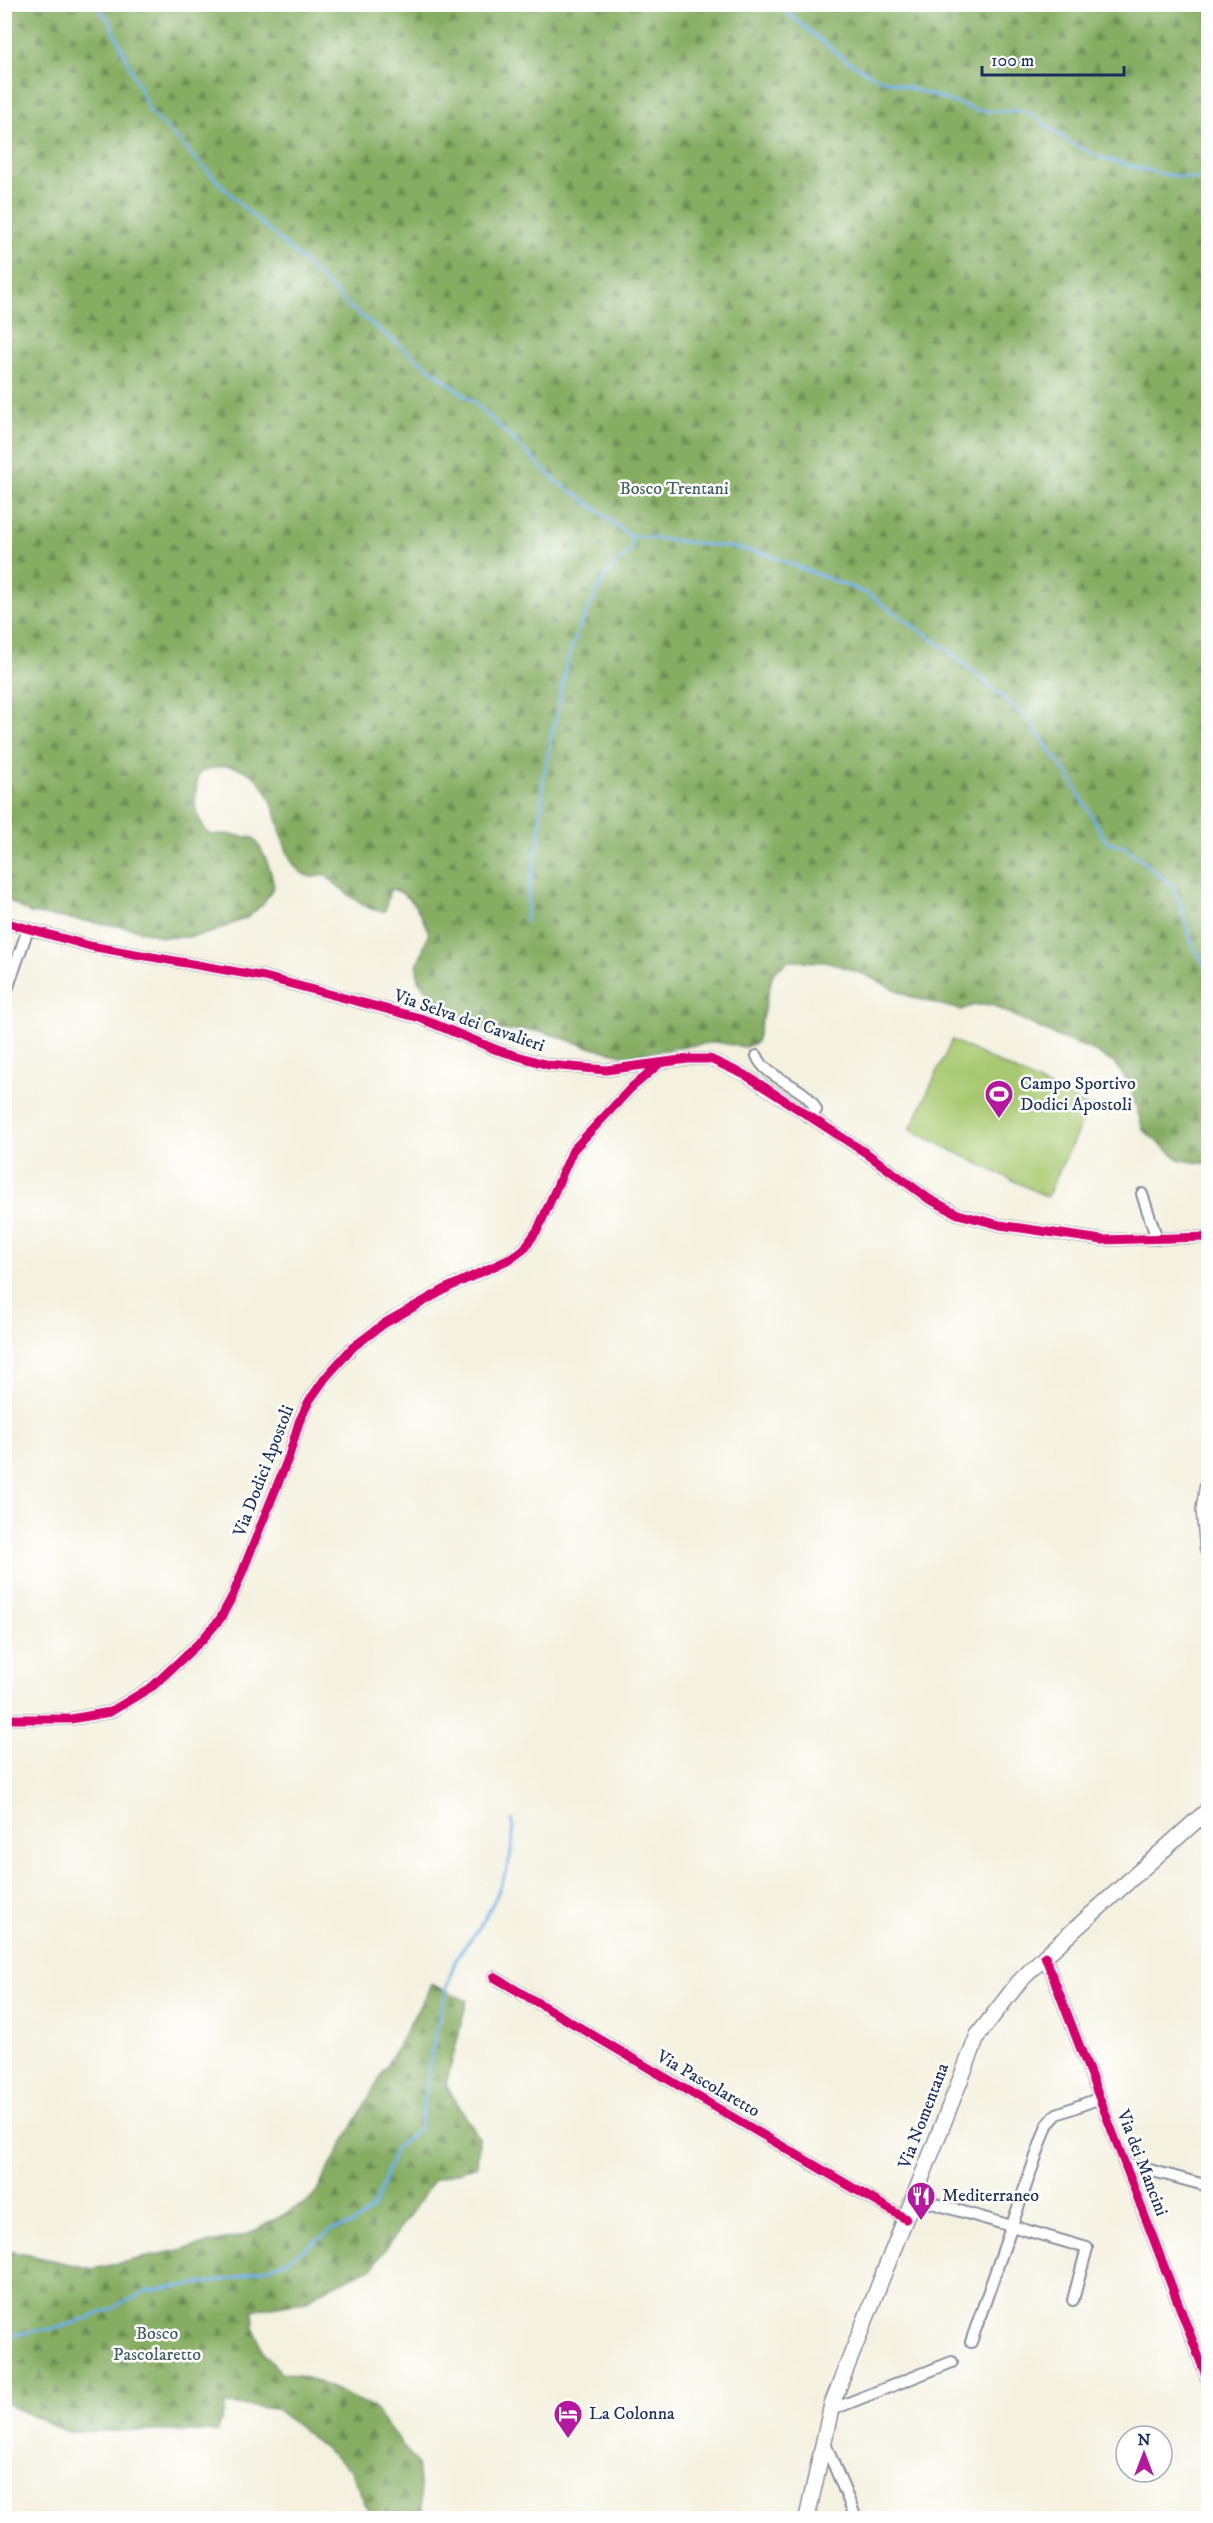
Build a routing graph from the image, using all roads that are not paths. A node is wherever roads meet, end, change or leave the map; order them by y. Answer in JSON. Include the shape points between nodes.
{"nodes":[{"id":1,"x":4,"y":922,"type":"edge"},
{"id":2,"x":28,"y":929,"type":"junction"},
{"id":3,"x":4,"y":998,"type":"edge"},
{"id":4,"x":757,"y":1056,"type":"dead end"},
{"id":5,"x":661,"y":1062,"type":"junction"},
{"id":6,"x":809,"y":1117,"type":"junction"},
{"id":7,"x":1142,"y":1194,"type":"dead end"},
{"id":8,"x":1209,"y":1237,"type":"edge"},
{"id":9,"x":1156,"y":1239,"type":"junction"},
{"id":10,"x":1209,"y":1483,"type":"edge"},
{"id":11,"x":1209,"y":1551,"type":"edge"},
{"id":12,"x":4,"y":1719,"type":"edge"},
{"id":13,"x":1209,"y":1810,"type":"edge"},
{"id":14,"x":1045,"y":1956,"type":"junction"},
{"id":15,"x":494,"y":1977,"type":"dead end"},
{"id":16,"x":1100,"y":2098,"type":"junction"},
{"id":17,"x":1124,"y":2163,"type":"junction"},
{"id":18,"x":1209,"y":2186,"type":"edge"},
{"id":19,"x":915,"y":2198,"type":"junction"},
{"id":20,"x":906,"y":2219,"type":"junction"},
{"id":21,"x":1013,"y":2226,"type":"junction"},
{"id":22,"x":1073,"y":2300,"type":"dead end"},
{"id":23,"x":971,"y":2342,"type":"dead end"},
{"id":24,"x":952,"y":2362,"type":"dead end"},
{"id":25,"x":1209,"y":2381,"type":"edge"},
{"id":26,"x":831,"y":2410,"type":"junction"},
{"id":27,"x":824,"y":2440,"type":"junction"},
{"id":28,"x":807,"y":2518,"type":"edge"},
{"id":29,"x":856,"y":2518,"type":"edge"}],
"edges":[{"from":1,"to":2,"type":"street","name":"Via Selva dei Cavalieri"},
{"from":2,"to":3,"type":"street"},
{"from":2,"to":5,"type":"street","name":"Via Selva dei Cavalieri","via":[[99,948],[265,977],[420,1018],[497,1050],[548,1065],[606,1070]]},
{"from":4,"to":6,"type":"street","via":[[761,1064],[813,1102],[816,1110]]},
{"from":5,"to":6,"type":"street","name":"Via Selva dei Cavalieri","via":[[699,1059],[724,1064]]},
{"from":5,"to":12,"type":"street","name":"Via Dodici Apostoli","via":[[573,1150],[538,1229],[524,1249],[385,1323],[353,1347],[326,1377],[299,1422],[233,1595],[207,1635],[153,1686],[110,1712],[71,1719]]},
{"from":6,"to":9,"type":"street","name":"Via Selva dei Cavalieri","via":[[937,1204],[958,1214],[1000,1226],[1093,1239]]},
{"from":7,"to":9,"type":"street"},
{"from":8,"to":9,"type":"street","name":"Via Selva dei Cavalieri"},
{"from":10,"to":11,"type":"main road","via":[[1204,1510]]},
{"from":13,"to":14,"type":"main road","name":"Via Nomentana"},
{"from":14,"to":16,"type":"street","name":"Via dei Mancini"},
{"from":14,"to":19,"type":"main road","name":"Via Nomentana","via":[[978,2034]]},
{"from":15,"to":20,"type":"street","name":"Via Pascolaretto"},
{"from":16,"to":17,"type":"street","name":"Via dei Mancini"},
{"from":16,"to":21,"type":"street","via":[[1062,2111],[1049,2121]]},
{"from":17,"to":18,"type":"street"},
{"from":17,"to":25,"type":"street","name":"Via dei Mancini"},
{"from":19,"to":20,"type":"main road","name":"Via Nomentana"},
{"from":19,"to":21,"type":"street"},
{"from":20,"to":26,"type":"main road","name":"Via Nomentana"},
{"from":21,"to":22,"type":"street","via":[[1088,2248]]},
{"from":21,"to":23,"type":"street"},
{"from":24,"to":26,"type":"street"},
{"from":26,"to":27,"type":"main road","name":"Via Nomentana"},
{"from":27,"to":28,"type":"main road","name":"Via Nomentana"},
{"from":27,"to":29,"type":"street"}]}
